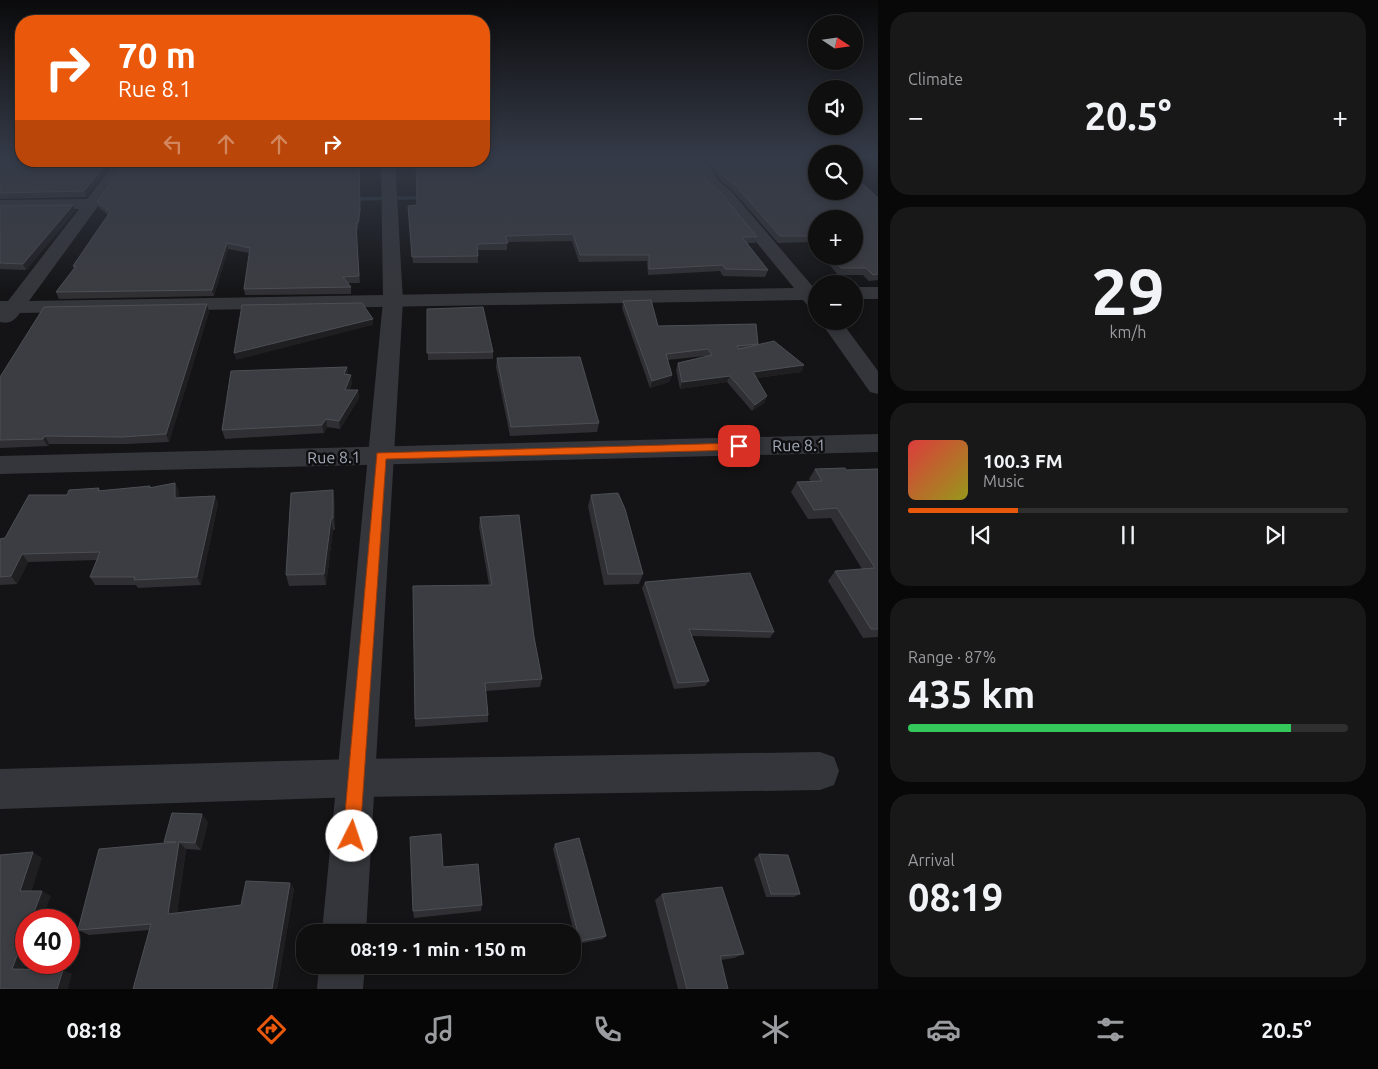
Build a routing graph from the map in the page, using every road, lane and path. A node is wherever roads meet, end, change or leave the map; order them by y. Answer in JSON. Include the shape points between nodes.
{"nodes":[{"id":1,"x":94,"y":201,"type":"edge"},
{"id":2,"x":389,"y":201,"type":"edge"},
{"id":3,"x":730,"y":201,"type":"edge"},
{"id":4,"x":92,"y":204,"type":"junction"},
{"id":5,"x":0,"y":205,"type":"edge"},
{"id":6,"x":808,"y":290,"type":"edge"},
{"id":7,"x":863,"y":293,"type":"edge"},
{"id":8,"x":878,"y":293,"type":"edge"},
{"id":9,"x":808,"y":297,"type":"edge"},
{"id":10,"x":393,"y":300,"type":"junction"},
{"id":11,"x":7,"y":307,"type":"edge"},
{"id":12,"x":0,"y":326,"type":"edge"},
{"id":13,"x":837,"y":330,"type":"edge"},
{"id":14,"x":878,"y":387,"type":"edge"},
{"id":15,"x":878,"y":443,"type":"edge"},
{"id":16,"x":381,"y":456,"type":"junction"},
{"id":17,"x":0,"y":465,"type":"edge"},
{"id":18,"x":820,"y":771,"type":"dead end"},
{"id":19,"x":356,"y":778,"type":"junction"},
{"id":20,"x":0,"y":790,"type":"edge"},
{"id":21,"x":345,"y":924,"type":"edge"},
{"id":22,"x":341,"y":974,"type":"edge"},
{"id":23,"x":340,"y":989,"type":"edge"}],
"edges":[{"from":1,"to":4,"type":"street"},
{"from":2,"to":10,"type":"street"},
{"from":3,"to":6,"type":"street"},
{"from":4,"to":5,"type":"street"},
{"from":4,"to":11,"type":"street"},
{"from":7,"to":8,"type":"street"},
{"from":9,"to":10,"type":"street"},
{"from":10,"to":11,"type":"street"},
{"from":10,"to":16,"type":"street"},
{"from":11,"to":12,"type":"street"},
{"from":13,"to":14,"type":"street"},
{"from":15,"to":16,"type":"street","name":"Rue 8.1"},
{"from":16,"to":17,"type":"street","name":"Rue 8.1"},
{"from":16,"to":19,"type":"street"},
{"from":18,"to":19,"type":"street"},
{"from":19,"to":20,"type":"street"},
{"from":19,"to":21,"type":"street"},
{"from":22,"to":23,"type":"street"}]}
